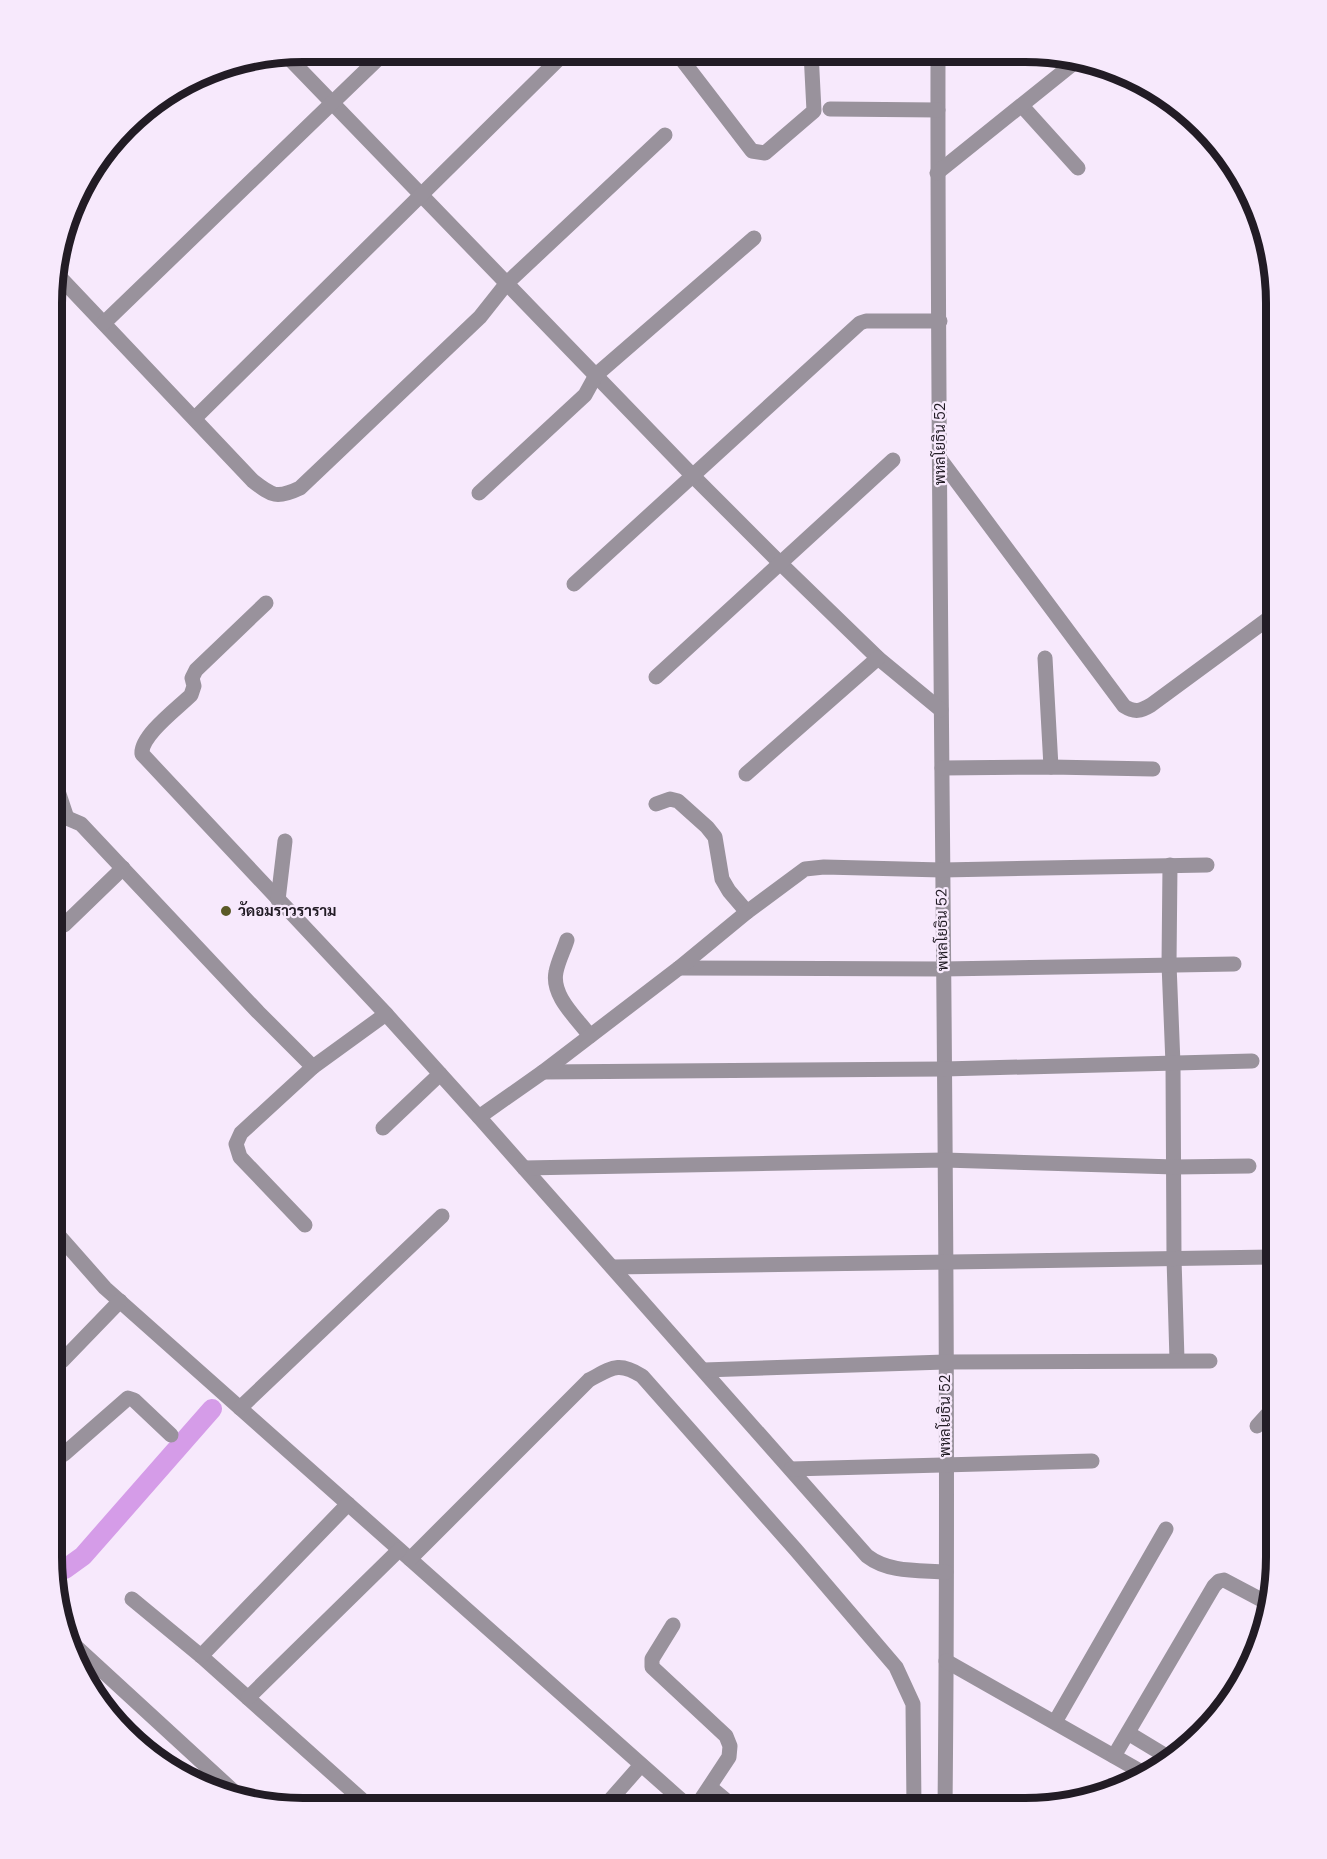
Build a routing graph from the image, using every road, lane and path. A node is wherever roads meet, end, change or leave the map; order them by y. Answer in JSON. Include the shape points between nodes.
{"nodes":[{"id":1,"x":293,"y":62,"type":"edge"},
{"id":2,"x":375,"y":62,"type":"edge"},
{"id":3,"x":556,"y":62,"type":"edge"},
{"id":4,"x":684,"y":62,"type":"edge"},
{"id":5,"x":812,"y":62,"type":"edge"},
{"id":6,"x":938,"y":62,"type":"edge"},
{"id":7,"x":1071,"y":66,"type":"edge"},
{"id":8,"x":333,"y":102,"type":"junction"},
{"id":9,"x":1022,"y":106,"type":"junction"},
{"id":10,"x":830,"y":109,"type":"dead end"},
{"id":11,"x":938,"y":110,"type":"junction"},
{"id":12,"x":665,"y":135,"type":"dead end"},
{"id":13,"x":1078,"y":168,"type":"dead end"},
{"id":14,"x":937,"y":173,"type":"junction"},
{"id":15,"x":421,"y":195,"type":"junction"},
{"id":16,"x":754,"y":238,"type":"dead end"},
{"id":17,"x":63,"y":280,"type":"edge"},
{"id":18,"x":507,"y":283,"type":"junction"},
{"id":19,"x":940,"y":321,"type":"junction"},
{"id":20,"x":104,"y":323,"type":"junction"},
{"id":21,"x":596,"y":375,"type":"junction"},
{"id":22,"x":195,"y":418,"type":"junction"},
{"id":23,"x":940,"y":459,"type":"junction"},
{"id":24,"x":893,"y":460,"type":"dead end"},
{"id":25,"x":692,"y":475,"type":"junction"},
{"id":26,"x":478,"y":494,"type":"dead end"},
{"id":27,"x":780,"y":563,"type":"junction"},
{"id":28,"x":574,"y":584,"type":"dead end"},
{"id":29,"x":266,"y":603,"type":"dead end"},
{"id":30,"x":1266,"y":620,"type":"edge"},
{"id":31,"x":878,"y":658,"type":"junction"},
{"id":32,"x":1045,"y":658,"type":"dead end"},
{"id":33,"x":656,"y":676,"type":"dead end"},
{"id":34,"x":941,"y":710,"type":"junction"},
{"id":35,"x":1051,"y":767,"type":"junction"},
{"id":36,"x":942,"y":768,"type":"junction"},
{"id":37,"x":1153,"y":770,"type":"dead end"},
{"id":38,"x":746,"y":774,"type":"dead end"},
{"id":39,"x":656,"y":804,"type":"dead end"},
{"id":40,"x":62,"y":821,"type":"edge"},
{"id":41,"x":285,"y":841,"type":"dead end"},
{"id":42,"x":1170,"y":865,"type":"junction"},
{"id":43,"x":1207,"y":865,"type":"dead end"},
{"id":44,"x":123,"y":868,"type":"junction"},
{"id":45,"x":942,"y":870,"type":"junction"},
{"id":46,"x":278,"y":900,"type":"junction"},
{"id":47,"x":747,"y":912,"type":"junction"},
{"id":48,"x":64,"y":925,"type":"dead end"},
{"id":49,"x":567,"y":940,"type":"dead end"},
{"id":50,"x":1168,"y":964,"type":"junction"},
{"id":51,"x":1234,"y":964,"type":"dead end"},
{"id":52,"x":679,"y":968,"type":"junction"},
{"id":53,"x":942,"y":969,"type":"junction"},
{"id":54,"x":386,"y":1014,"type":"junction"},
{"id":55,"x":590,"y":1036,"type":"junction"},
{"id":56,"x":1252,"y":1061,"type":"dead end"},
{"id":57,"x":1173,"y":1064,"type":"junction"},
{"id":58,"x":313,"y":1067,"type":"junction"},
{"id":59,"x":944,"y":1069,"type":"junction"},
{"id":60,"x":543,"y":1072,"type":"junction"},
{"id":61,"x":440,"y":1074,"type":"junction"},
{"id":62,"x":479,"y":1117,"type":"junction"},
{"id":63,"x":383,"y":1128,"type":"dead end"},
{"id":64,"x":944,"y":1161,"type":"junction"},
{"id":65,"x":1249,"y":1166,"type":"dead end"},
{"id":66,"x":1174,"y":1167,"type":"junction"},
{"id":67,"x":524,"y":1168,"type":"junction"},
{"id":68,"x":442,"y":1216,"type":"dead end"},
{"id":69,"x":305,"y":1225,"type":"dead end"},
{"id":70,"x":62,"y":1239,"type":"edge"},
{"id":71,"x":1266,"y":1257,"type":"edge"},
{"id":72,"x":1174,"y":1258,"type":"junction"},
{"id":73,"x":945,"y":1262,"type":"junction"},
{"id":74,"x":613,"y":1267,"type":"junction"},
{"id":75,"x":120,"y":1300,"type":"junction"},
{"id":76,"x":1177,"y":1360,"type":"junction"},
{"id":77,"x":62,"y":1361,"type":"dead end"},
{"id":78,"x":1210,"y":1361,"type":"dead end"},
{"id":79,"x":945,"y":1362,"type":"junction"},
{"id":80,"x":704,"y":1370,"type":"junction"},
{"id":81,"x":240,"y":1408,"type":"junction"},
{"id":82,"x":1266,"y":1416,"type":"edge"},
{"id":83,"x":1257,"y":1426,"type":"dead end"},
{"id":84,"x":171,"y":1435,"type":"dead end"},
{"id":85,"x":62,"y":1455,"type":"edge"},
{"id":86,"x":1092,"y":1461,"type":"dead end"},
{"id":87,"x":946,"y":1464,"type":"junction"},
{"id":88,"x":791,"y":1469,"type":"junction"},
{"id":89,"x":348,"y":1504,"type":"junction"},
{"id":90,"x":1166,"y":1529,"type":"dead end"},
{"id":91,"x":405,"y":1554,"type":"junction"},
{"id":92,"x":946,"y":1572,"type":"junction"},
{"id":93,"x":132,"y":1599,"type":"dead end"},
{"id":94,"x":1262,"y":1600,"type":"edge"},
{"id":95,"x":673,"y":1625,"type":"dead end"},
{"id":96,"x":81,"y":1651,"type":"edge"},
{"id":97,"x":201,"y":1656,"type":"junction"},
{"id":98,"x":946,"y":1661,"type":"junction"},
{"id":99,"x":248,"y":1698,"type":"junction"},
{"id":100,"x":1055,"y":1722,"type":"junction"},
{"id":101,"x":1128,"y":1732,"type":"junction"},
{"id":102,"x":1163,"y":1754,"type":"edge"},
{"id":103,"x":1114,"y":1756,"type":"junction"},
{"id":104,"x":641,"y":1765,"type":"junction"},
{"id":105,"x":1138,"y":1769,"type":"edge"},
{"id":106,"x":229,"y":1786,"type":"edge"},
{"id":107,"x":710,"y":1787,"type":"junction"},
{"id":108,"x":360,"y":1798,"type":"edge"},
{"id":109,"x":612,"y":1798,"type":"edge"},
{"id":110,"x":679,"y":1798,"type":"edge"},
{"id":111,"x":702,"y":1798,"type":"edge"},
{"id":112,"x":723,"y":1798,"type":"edge"},
{"id":113,"x":914,"y":1798,"type":"edge"},
{"id":114,"x":945,"y":1798,"type":"edge"}],
"edges":[{"from":1,"to":8,"type":"street"},
{"from":2,"to":8,"type":"street"},
{"from":3,"to":15,"type":"street"},
{"from":4,"to":5,"type":"street","via":[[753,151],[765,153],[814,111]]},
{"from":6,"to":11,"type":"street","name":"พหลโยธิน 52"},
{"from":7,"to":9,"type":"street"},
{"from":8,"to":15,"type":"street"},
{"from":8,"to":20,"type":"street"},
{"from":9,"to":13,"type":"street"},
{"from":9,"to":14,"type":"street"},
{"from":10,"to":11,"type":"street"},
{"from":11,"to":14,"type":"street","name":"พหลโยธิน 52"},
{"from":12,"to":18,"type":"street"},
{"from":14,"to":19,"type":"street","name":"พหลโยธิน 52"},
{"from":15,"to":18,"type":"street"},
{"from":15,"to":22,"type":"street"},
{"from":16,"to":21,"type":"street"},
{"from":17,"to":20,"type":"street"},
{"from":18,"to":21,"type":"street"},
{"from":18,"to":22,"type":"street","via":[[480,317],[300,488],[283,496],[268,493],[253,481]]},
{"from":19,"to":23,"type":"street","name":"พหลโยธิน 52"},
{"from":19,"to":25,"type":"street","via":[[860,323]]},
{"from":20,"to":22,"type":"street"},
{"from":21,"to":25,"type":"street"},
{"from":21,"to":26,"type":"street","via":[[585,395]]},
{"from":23,"to":30,"type":"street","via":[[1130,710],[1143,710],[1151,705]]},
{"from":23,"to":34,"type":"street","name":"พหลโยธิน 52"},
{"from":24,"to":27,"type":"street"},
{"from":25,"to":27,"type":"street"},
{"from":25,"to":28,"type":"street"},
{"from":27,"to":31,"type":"street"},
{"from":27,"to":33,"type":"street"},
{"from":29,"to":46,"type":"street","via":[[196,670],[191,695],[141,747],[151,765]]},
{"from":31,"to":34,"type":"street"},
{"from":31,"to":38,"type":"street"},
{"from":32,"to":35,"type":"street"},
{"from":34,"to":36,"type":"street","name":"พหลโยธิน 52"},
{"from":35,"to":36,"type":"street"},
{"from":35,"to":37,"type":"street"},
{"from":36,"to":45,"type":"street","name":"พหลโยธิน 52"},
{"from":39,"to":47,"type":"street","via":[[670,799],[678,801],[707,827],[715,837],[722,879]]},
{"from":40,"to":44,"type":"street","via":[[81,824]]},
{"from":41,"to":46,"type":"street"},
{"from":42,"to":43,"type":"street"},
{"from":42,"to":45,"type":"street"},
{"from":42,"to":50,"type":"street"},
{"from":44,"to":48,"type":"street"},
{"from":44,"to":58,"type":"street"},
{"from":45,"to":47,"type":"street","via":[[805,869]]},
{"from":45,"to":53,"type":"street","name":"พหลโยธิน 52"},
{"from":46,"to":54,"type":"street"},
{"from":47,"to":52,"type":"street"},
{"from":49,"to":55,"type":"street","via":[[555,984]]},
{"from":50,"to":51,"type":"street"},
{"from":50,"to":53,"type":"street"},
{"from":50,"to":57,"type":"street"},
{"from":52,"to":53,"type":"street"},
{"from":52,"to":55,"type":"street"},
{"from":53,"to":59,"type":"street","name":"พหลโยธิน 52"},
{"from":54,"to":58,"type":"street"},
{"from":54,"to":61,"type":"street"},
{"from":55,"to":60,"type":"street"},
{"from":56,"to":57,"type":"street"},
{"from":57,"to":59,"type":"street"},
{"from":57,"to":66,"type":"street"},
{"from":58,"to":69,"type":"street","via":[[241,1133],[236,1144],[240,1157]]},
{"from":59,"to":60,"type":"street"},
{"from":59,"to":64,"type":"street","name":"พหลโยธิน 52"},
{"from":60,"to":62,"type":"street"},
{"from":61,"to":62,"type":"street"},
{"from":61,"to":63,"type":"street"},
{"from":62,"to":67,"type":"street"},
{"from":64,"to":66,"type":"street"},
{"from":64,"to":67,"type":"street"},
{"from":64,"to":73,"type":"street","name":"พหลโยธิน 52"},
{"from":65,"to":66,"type":"street"},
{"from":66,"to":72,"type":"street"},
{"from":67,"to":74,"type":"street"},
{"from":68,"to":81,"type":"street"},
{"from":70,"to":75,"type":"street"},
{"from":71,"to":72,"type":"street"},
{"from":72,"to":73,"type":"street"},
{"from":72,"to":76,"type":"street"},
{"from":73,"to":74,"type":"street"},
{"from":73,"to":79,"type":"street","name":"พหลโยธิน 52"},
{"from":74,"to":80,"type":"street"},
{"from":75,"to":77,"type":"street"},
{"from":75,"to":81,"type":"street"},
{"from":76,"to":78,"type":"street"},
{"from":76,"to":79,"type":"street"},
{"from":79,"to":80,"type":"street"},
{"from":79,"to":87,"type":"street","name":"พหลโยธิน 52"},
{"from":80,"to":88,"type":"street"},
{"from":81,"to":89,"type":"street"},
{"from":82,"to":83,"type":"street"},
{"from":84,"to":85,"type":"street","via":[[128,1398]]},
{"from":86,"to":87,"type":"street"},
{"from":87,"to":88,"type":"street"},
{"from":87,"to":92,"type":"street","name":"พหลโยธิน 52"},
{"from":88,"to":92,"type":"street","via":[[876,1563]]},
{"from":89,"to":91,"type":"street"},
{"from":89,"to":97,"type":"street"},
{"from":90,"to":100,"type":"street"},
{"from":91,"to":99,"type":"street"},
{"from":91,"to":104,"type":"street"},
{"from":91,"to":113,"type":"street","via":[[589,1380],[613,1368],[628,1367],[642,1376],[897,1667],[914,1704]]},
{"from":92,"to":98,"type":"street","name":"พหลโยธิน 52"},
{"from":93,"to":97,"type":"street"},
{"from":94,"to":101,"type":"street","via":[[1219,1581]]},
{"from":95,"to":107,"type":"street","via":[[652,1659],[652,1667],[726,1736],[729,1757]]},
{"from":96,"to":106,"type":"street"},
{"from":97,"to":99,"type":"street"},
{"from":98,"to":100,"type":"street"},
{"from":98,"to":114,"type":"street","name":"พหลโยธิน 52"},
{"from":99,"to":108,"type":"street"},
{"from":100,"to":103,"type":"street"},
{"from":101,"to":102,"type":"street"},
{"from":101,"to":103,"type":"street"},
{"from":103,"to":105,"type":"street"},
{"from":104,"to":109,"type":"street"},
{"from":104,"to":110,"type":"street"},
{"from":107,"to":111,"type":"street"},
{"from":107,"to":112,"type":"street"}]}
